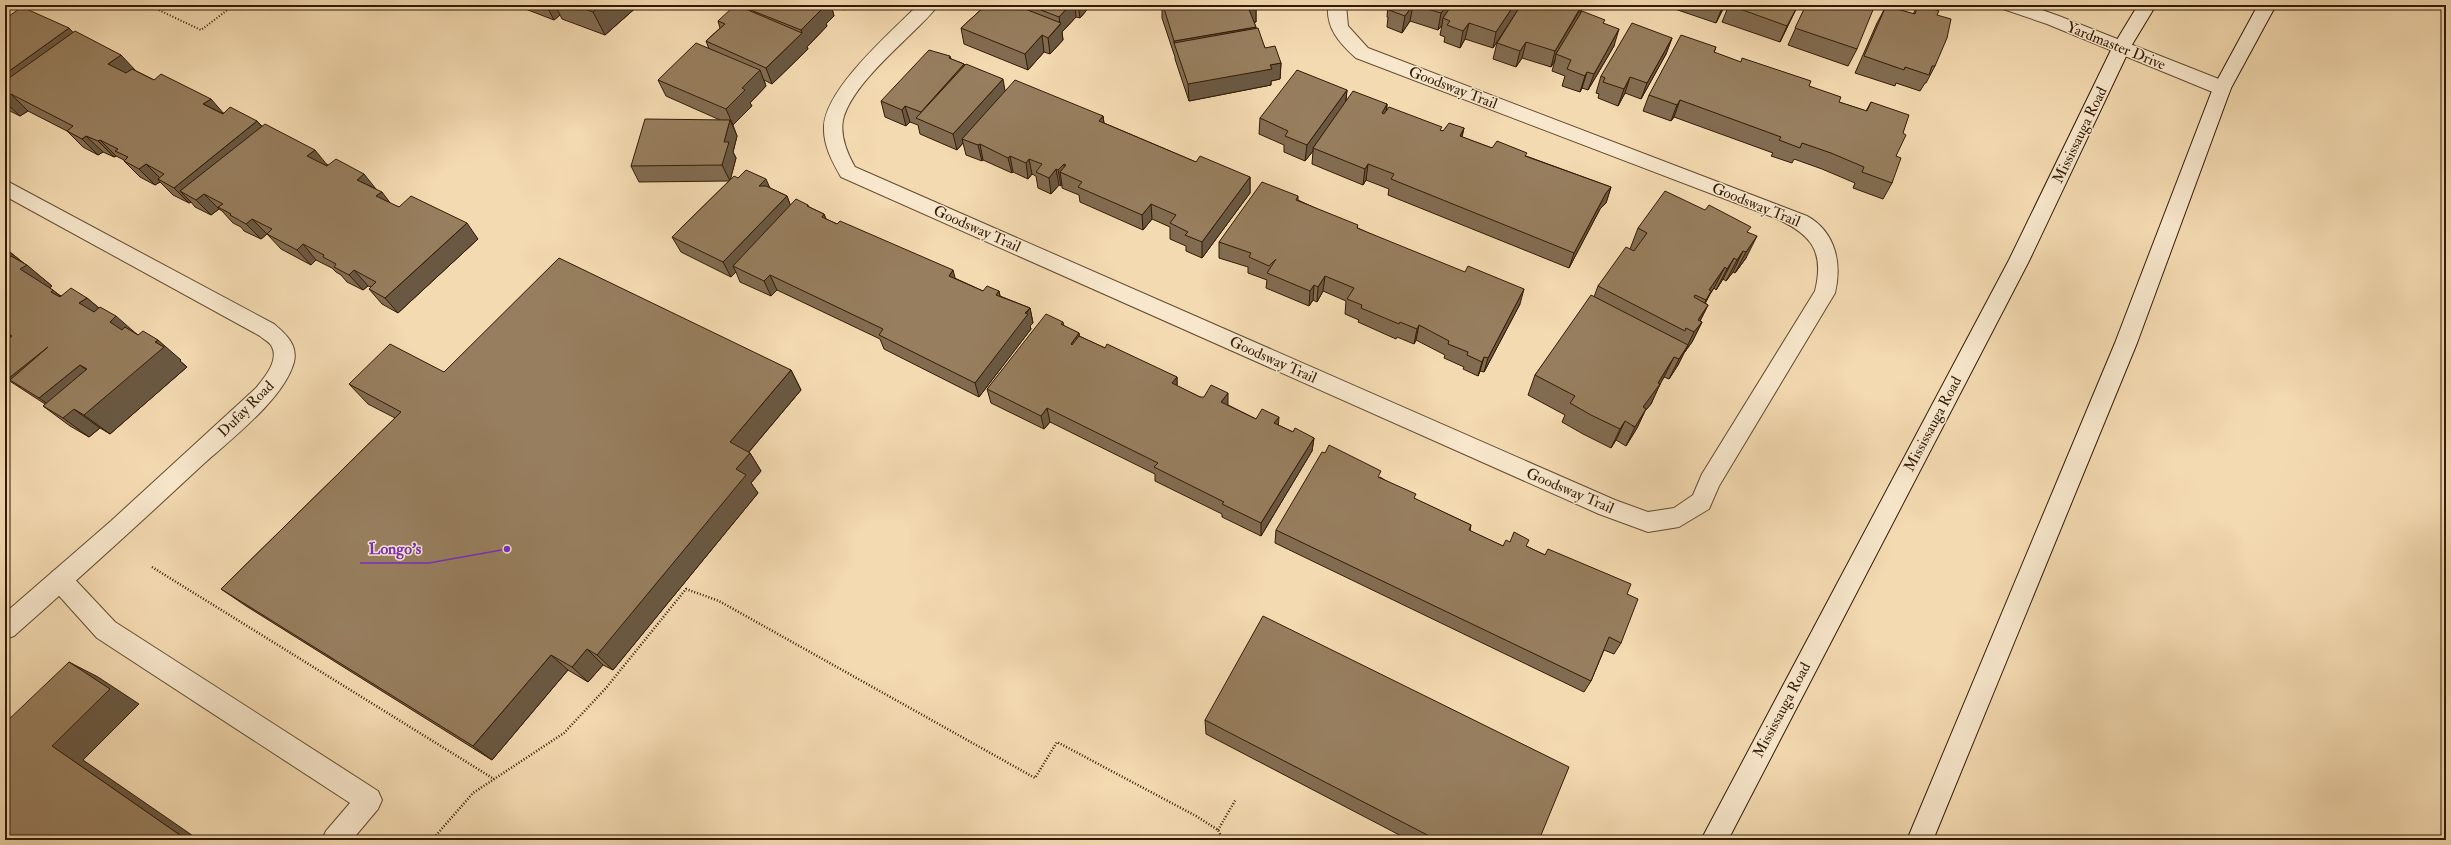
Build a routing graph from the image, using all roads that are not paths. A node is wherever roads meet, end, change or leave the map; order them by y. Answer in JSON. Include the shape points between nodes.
{"nodes":[{"id":1,"x":929,"y":5,"type":"edge"},
{"id":2,"x":1337,"y":5,"type":"edge"},
{"id":3,"x":2009,"y":5,"type":"edge"},
{"id":4,"x":2147,"y":5,"type":"edge"},
{"id":5,"x":2267,"y":5,"type":"edge"},
{"id":6,"x":2121,"y":48,"type":"junction"},
{"id":7,"x":2222,"y":88,"type":"junction"},
{"id":8,"x":5,"y":187,"type":"edge"},
{"id":9,"x":60,"y":580,"type":"junction"},
{"id":10,"x":5,"y":628,"type":"edge"},
{"id":11,"x":335,"y":840,"type":"edge"},
{"id":12,"x":1714,"y":840,"type":"edge"},
{"id":13,"x":1920,"y":840,"type":"edge"}],
"edges":[{"from":1,"to":2,"type":"street","name":"Goodsway Trail","via":[[845,93],[834,120],[834,148],[848,172],[1607,508],[1648,522],[1679,517],[1701,502],[1710,481],[1825,293],[1830,274],[1825,249],[1810,227],[1782,213],[1362,52],[1348,41],[1339,28]]},
{"from":3,"to":6,"type":"street","name":"Yardmaster Drive"},
{"from":4,"to":6,"type":"street","name":"Mississauga Road"},
{"from":5,"to":7,"type":"street"},
{"from":6,"to":7,"type":"street","name":"Yardmaster Drive"},
{"from":6,"to":12,"type":"street","name":"Mississauga Road","via":[[2019,261]]},
{"from":7,"to":13,"type":"street","via":[[2126,343]]},
{"from":8,"to":9,"type":"street","name":"Dufay Road","via":[[267,330],[280,340],[283,353],[279,373],[264,394]]},
{"from":9,"to":10,"type":"street","name":"Dufay Road"},
{"from":9,"to":11,"type":"street","via":[[106,630],[369,800]]}]}
